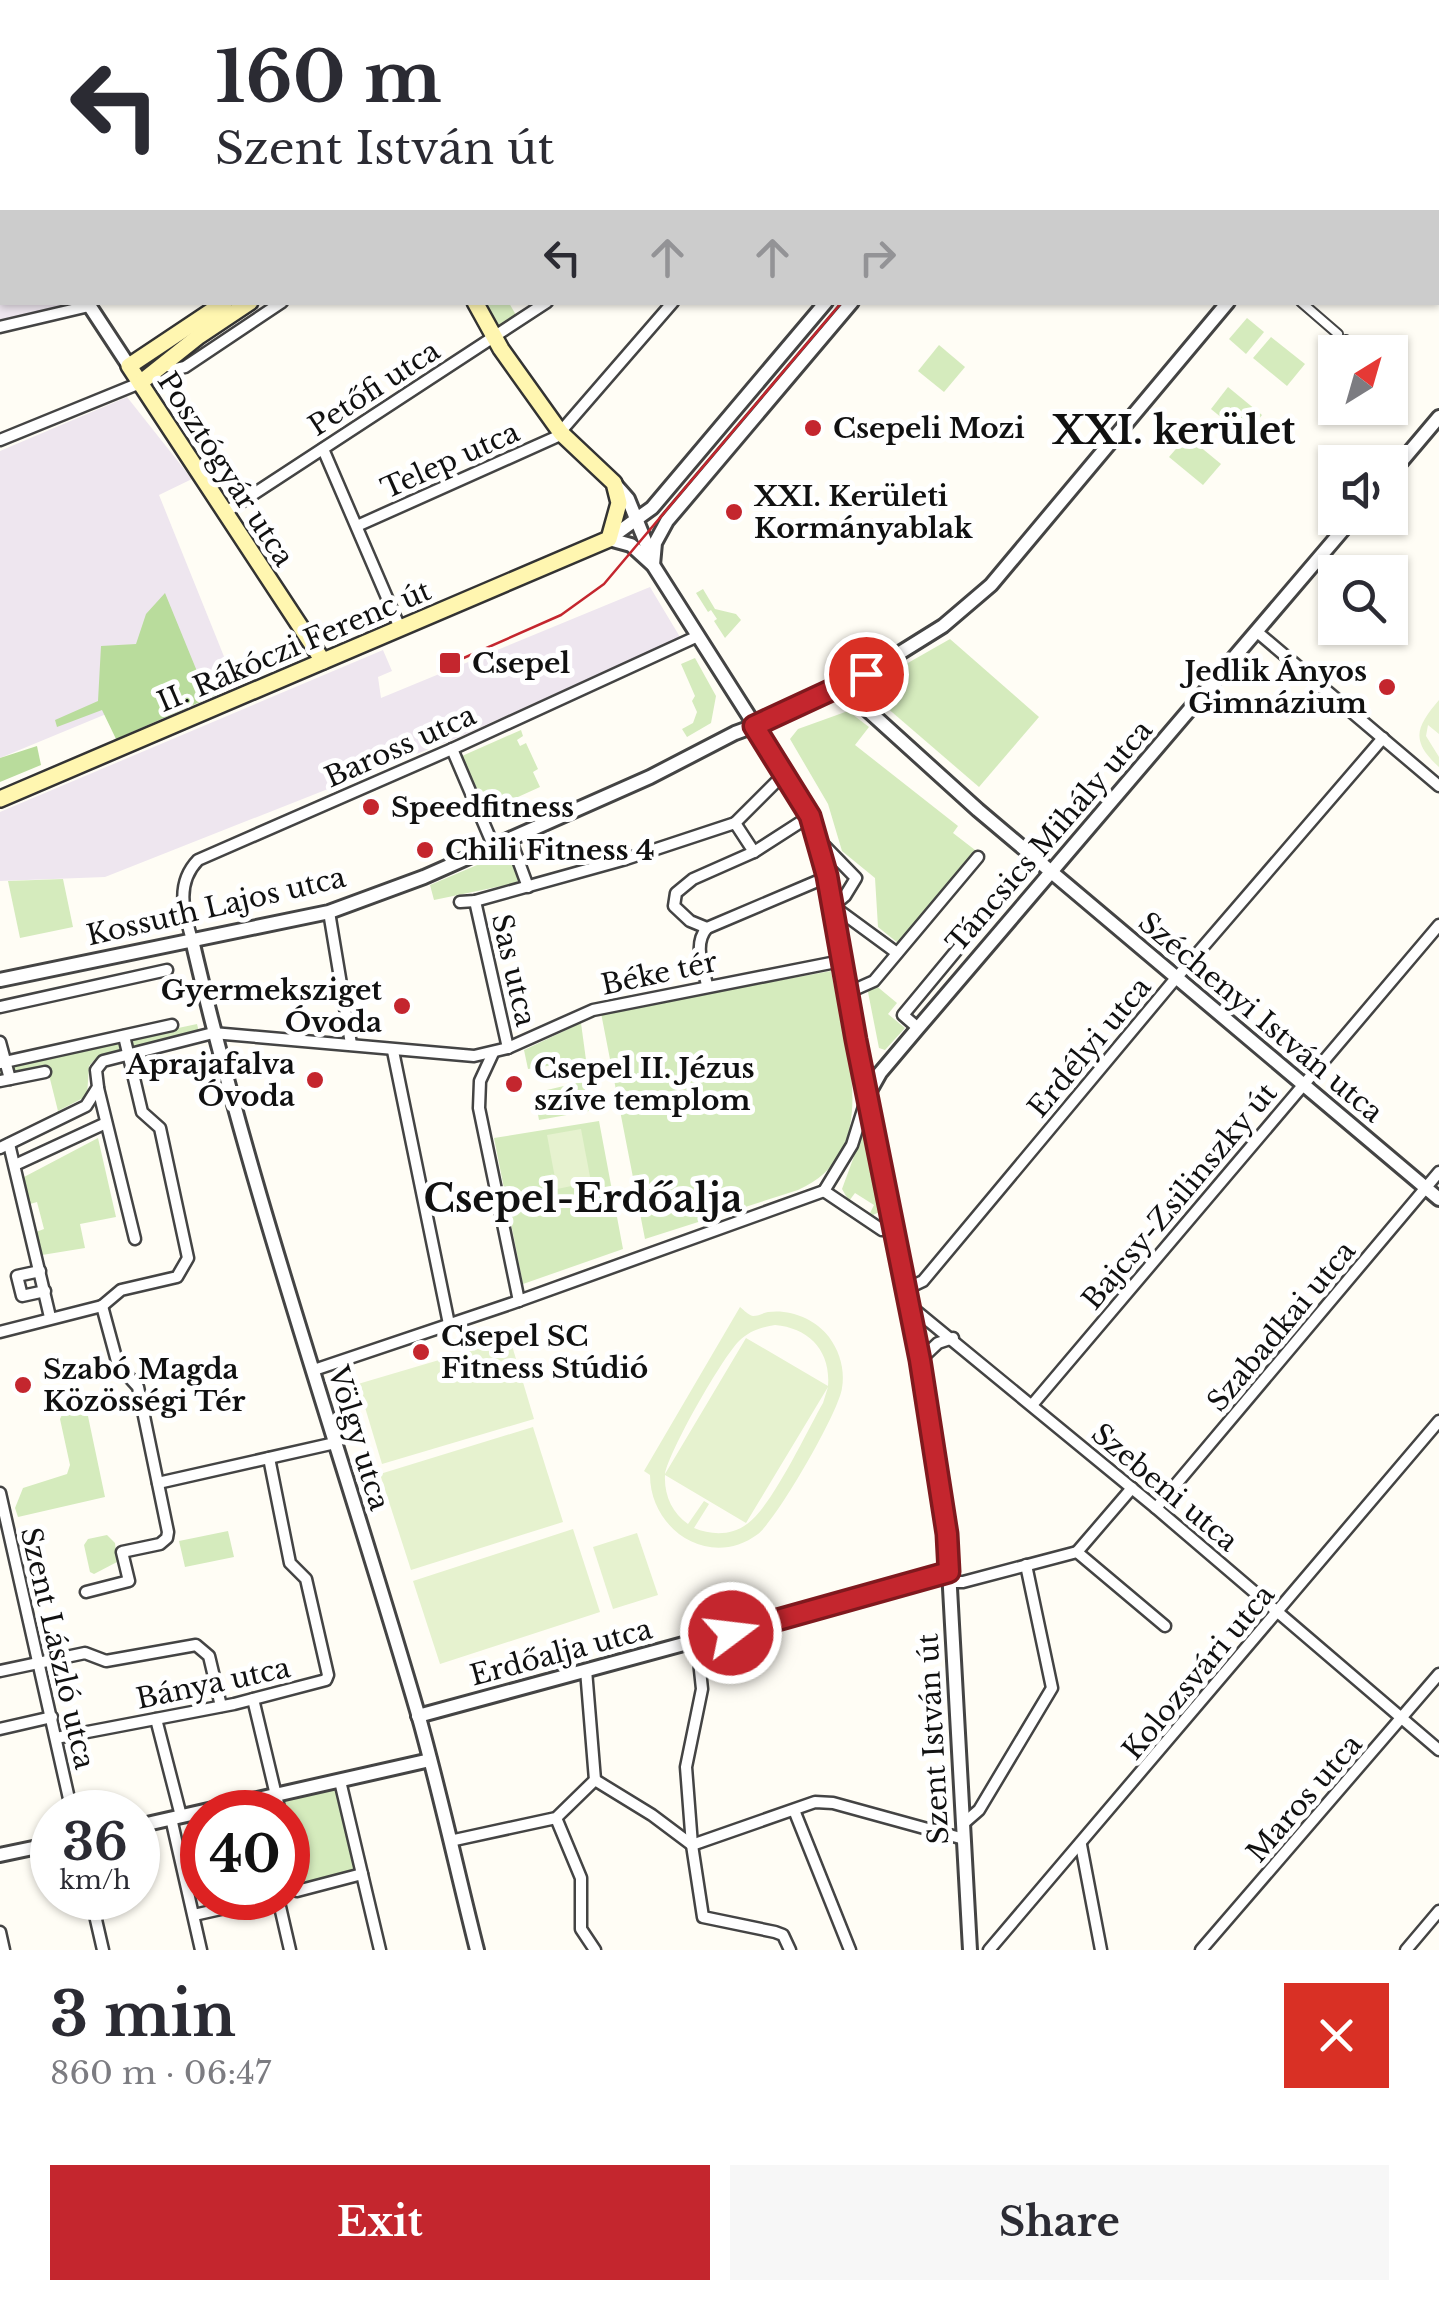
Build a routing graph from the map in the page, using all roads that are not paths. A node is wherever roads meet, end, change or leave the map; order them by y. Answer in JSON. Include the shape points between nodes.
{"nodes":[{"id":1,"x":84,"y":305,"type":"edge"},
{"id":2,"x":89,"y":305,"type":"edge"},
{"id":3,"x":220,"y":305,"type":"edge"},
{"id":4,"x":246,"y":305,"type":"edge"},
{"id":5,"x":278,"y":305,"type":"edge"},
{"id":6,"x":477,"y":305,"type":"edge"},
{"id":7,"x":542,"y":305,"type":"edge"},
{"id":8,"x":670,"y":305,"type":"edge"},
{"id":9,"x":823,"y":305,"type":"edge"},
{"id":10,"x":849,"y":305,"type":"edge"},
{"id":11,"x":1225,"y":305,"type":"edge"},
{"id":12,"x":1304,"y":305,"type":"edge"},
{"id":13,"x":0,"y":327,"type":"edge"},
{"id":14,"x":1340,"y":335,"type":"edge"},
{"id":15,"x":493,"y":336,"type":"junction"},
{"id":16,"x":162,"y":364,"type":"junction"},
{"id":17,"x":129,"y":366,"type":"junction"},
{"id":18,"x":140,"y":383,"type":"junction"},
{"id":19,"x":1438,"y":420,"type":"edge"},
{"id":20,"x":561,"y":433,"type":"junction"},
{"id":21,"x":0,"y":440,"type":"edge"},
{"id":22,"x":323,"y":449,"type":"junction"},
{"id":23,"x":1408,"y":454,"type":"edge"},
{"id":24,"x":614,"y":483,"type":"junction"},
{"id":25,"x":662,"y":496,"type":"junction"},
{"id":26,"x":628,"y":498,"type":"junction"},
{"id":27,"x":226,"y":512,"type":"junction"},
{"id":28,"x":640,"y":525,"type":"junction"},
{"id":29,"x":357,"y":526,"type":"junction"},
{"id":30,"x":662,"y":528,"type":"junction"},
{"id":31,"x":1338,"y":535,"type":"edge"},
{"id":32,"x":608,"y":540,"type":"junction"},
{"id":33,"x":654,"y":565,"type":"junction"},
{"id":34,"x":400,"y":628,"type":"junction"},
{"id":35,"x":1256,"y":631,"type":"junction"},
{"id":36,"x":698,"y":636,"type":"junction"},
{"id":37,"x":324,"y":661,"type":"junction"},
{"id":38,"x":840,"y":686,"type":"junction"},
{"id":39,"x":754,"y":726,"type":"junction"},
{"id":40,"x":1383,"y":738,"type":"junction"},
{"id":41,"x":452,"y":749,"type":"junction"},
{"id":42,"x":785,"y":773,"type":"junction"},
{"id":43,"x":1439,"y":786,"type":"edge"},
{"id":44,"x":0,"y":799,"type":"edge"},
{"id":45,"x":810,"y":816,"type":"junction"},
{"id":46,"x":735,"y":822,"type":"junction"},
{"id":47,"x":510,"y":838,"type":"junction"},
{"id":48,"x":818,"y":840,"type":"junction"},
{"id":49,"x":493,"y":845,"type":"junction"},
{"id":50,"x":754,"y":852,"type":"junction"},
{"id":51,"x":978,"y":857,"type":"dead end"},
{"id":52,"x":1034,"y":857,"type":"junction"},
{"id":53,"x":1052,"y":872,"type":"junction"},
{"id":54,"x":827,"y":876,"type":"junction"},
{"id":55,"x":528,"y":887,"type":"junction"},
{"id":56,"x":475,"y":901,"type":"junction"},
{"id":57,"x":460,"y":902,"type":"dead end"},
{"id":58,"x":833,"y":906,"type":"junction"},
{"id":59,"x":329,"y":912,"type":"junction"},
{"id":60,"x":1439,"y":925,"type":"edge"},
{"id":61,"x":707,"y":928,"type":"junction"},
{"id":62,"x":192,"y":940,"type":"junction"},
{"id":63,"x":897,"y":953,"type":"junction"},
{"id":64,"x":842,"y":961,"type":"junction"},
{"id":65,"x":57,"y":967,"type":"junction"},
{"id":66,"x":167,"y":970,"type":"dead end"},
{"id":67,"x":1176,"y":978,"type":"junction"},
{"id":68,"x":0,"y":980,"type":"edge"},
{"id":69,"x":707,"y":986,"type":"junction"},
{"id":70,"x":62,"y":993,"type":"junction"},
{"id":71,"x":847,"y":993,"type":"junction"},
{"id":72,"x":0,"y":1007,"type":"edge"},
{"id":73,"x":172,"y":1025,"type":"dead end"},
{"id":74,"x":918,"y":1028,"type":"junction"},
{"id":75,"x":212,"y":1033,"type":"junction"},
{"id":76,"x":124,"y":1036,"type":"junction"},
{"id":77,"x":856,"y":1040,"type":"junction"},
{"id":78,"x":0,"y":1042,"type":"edge"},
{"id":79,"x":351,"y":1044,"type":"junction"},
{"id":80,"x":508,"y":1048,"type":"junction"},
{"id":81,"x":900,"y":1050,"type":"junction"},
{"id":82,"x":393,"y":1051,"type":"junction"},
{"id":83,"x":493,"y":1053,"type":"junction"},
{"id":84,"x":128,"y":1054,"type":"junction"},
{"id":85,"x":3,"y":1062,"type":"edge"},
{"id":86,"x":45,"y":1072,"type":"dead end"},
{"id":87,"x":5,"y":1080,"type":"edge"},
{"id":88,"x":1302,"y":1085,"type":"junction"},
{"id":89,"x":98,"y":1087,"type":"junction"},
{"id":90,"x":867,"y":1096,"type":"junction"},
{"id":91,"x":106,"y":1123,"type":"junction"},
{"id":92,"x":5,"y":1146,"type":"edge"},
{"id":93,"x":15,"y":1165,"type":"junction"},
{"id":94,"x":1439,"y":1172,"type":"edge"},
{"id":95,"x":1425,"y":1188,"type":"junction"},
{"id":96,"x":824,"y":1191,"type":"junction"},
{"id":97,"x":1439,"y":1200,"type":"edge"},
{"id":98,"x":890,"y":1205,"type":"junction"},
{"id":99,"x":865,"y":1220,"type":"junction"},
{"id":100,"x":894,"y":1230,"type":"junction"},
{"id":101,"x":135,"y":1239,"type":"dead end"},
{"id":102,"x":40,"y":1270,"type":"junction"},
{"id":103,"x":906,"y":1289,"type":"junction"},
{"id":104,"x":45,"y":1291,"type":"junction"},
{"id":105,"x":519,"y":1301,"type":"junction"},
{"id":106,"x":102,"y":1306,"type":"junction"},
{"id":107,"x":909,"y":1306,"type":"junction"},
{"id":108,"x":50,"y":1317,"type":"junction"},
{"id":109,"x":449,"y":1324,"type":"junction"},
{"id":110,"x":0,"y":1332,"type":"edge"},
{"id":111,"x":953,"y":1338,"type":"junction"},
{"id":112,"x":920,"y":1360,"type":"junction"},
{"id":113,"x":314,"y":1370,"type":"junction"},
{"id":114,"x":1032,"y":1405,"type":"junction"},
{"id":115,"x":1439,"y":1421,"type":"edge"},
{"id":116,"x":335,"y":1442,"type":"junction"},
{"id":117,"x":270,"y":1458,"type":"junction"},
{"id":118,"x":158,"y":1482,"type":"junction"},
{"id":119,"x":1132,"y":1488,"type":"junction"},
{"id":120,"x":0,"y":1493,"type":"edge"},
{"id":121,"x":1156,"y":1508,"type":"junction"},
{"id":122,"x":1077,"y":1552,"type":"junction"},
{"id":123,"x":1026,"y":1565,"type":"junction"},
{"id":124,"x":949,"y":1577,"type":"junction"},
{"id":125,"x":86,"y":1592,"type":"dead end"},
{"id":126,"x":1278,"y":1613,"type":"junction"},
{"id":127,"x":1165,"y":1626,"type":"dead end"},
{"id":128,"x":696,"y":1642,"type":"junction"},
{"id":129,"x":40,"y":1662,"type":"junction"},
{"id":130,"x":586,"y":1670,"type":"junction"},
{"id":131,"x":0,"y":1671,"type":"edge"},
{"id":132,"x":1439,"y":1674,"type":"edge"},
{"id":133,"x":253,"y":1699,"type":"junction"},
{"id":134,"x":221,"y":1706,"type":"junction"},
{"id":135,"x":418,"y":1716,"type":"junction"},
{"id":136,"x":52,"y":1717,"type":"junction"},
{"id":137,"x":156,"y":1719,"type":"junction"},
{"id":138,"x":1402,"y":1720,"type":"junction"},
{"id":139,"x":0,"y":1729,"type":"edge"},
{"id":140,"x":56,"y":1738,"type":"junction"},
{"id":141,"x":1439,"y":1750,"type":"edge"},
{"id":142,"x":430,"y":1760,"type":"junction"},
{"id":143,"x":595,"y":1780,"type":"junction"},
{"id":144,"x":340,"y":1781,"type":"junction"},
{"id":145,"x":67,"y":1790,"type":"edge"},
{"id":146,"x":274,"y":1790,"type":"edge"},
{"id":147,"x":298,"y":1790,"type":"edge"},
{"id":148,"x":794,"y":1810,"type":"junction"},
{"id":149,"x":180,"y":1816,"type":"edge"},
{"id":150,"x":176,"y":1817,"type":"junction"},
{"id":151,"x":556,"y":1818,"type":"junction"},
{"id":152,"x":160,"y":1821,"type":"edge"},
{"id":153,"x":964,"y":1823,"type":"junction"},
{"id":154,"x":180,"y":1839,"type":"edge"},
{"id":155,"x":964,"y":1839,"type":"junction"},
{"id":156,"x":450,"y":1841,"type":"junction"},
{"id":157,"x":692,"y":1845,"type":"junction"},
{"id":158,"x":1081,"y":1845,"type":"junction"},
{"id":159,"x":30,"y":1849,"type":"edge"},
{"id":160,"x":0,"y":1855,"type":"edge"},
{"id":161,"x":362,"y":1874,"type":"junction"},
{"id":162,"x":310,"y":1887,"type":"edge"},
{"id":163,"x":1439,"y":1911,"type":"edge"},
{"id":164,"x":96,"y":1920,"type":"edge"},
{"id":165,"x":195,"y":1920,"type":"edge"},
{"id":166,"x":281,"y":1920,"type":"edge"},
{"id":167,"x":0,"y":1932,"type":"edge"},
{"id":168,"x":4,"y":1950,"type":"edge"},
{"id":169,"x":103,"y":1950,"type":"edge"},
{"id":170,"x":202,"y":1950,"type":"edge"},
{"id":171,"x":290,"y":1950,"type":"edge"},
{"id":172,"x":380,"y":1950,"type":"edge"},
{"id":173,"x":476,"y":1950,"type":"edge"},
{"id":174,"x":595,"y":1950,"type":"edge"},
{"id":175,"x":790,"y":1950,"type":"edge"},
{"id":176,"x":850,"y":1950,"type":"edge"},
{"id":177,"x":970,"y":1950,"type":"edge"},
{"id":178,"x":989,"y":1950,"type":"edge"},
{"id":179,"x":1102,"y":1950,"type":"edge"},
{"id":180,"x":1201,"y":1950,"type":"edge"},
{"id":181,"x":1406,"y":1950,"type":"edge"}],
"edges":[{"from":1,"to":13,"type":"street"},
{"from":2,"to":17,"type":"street","name":"Posztógyár utca"},
{"from":3,"to":17,"type":"main road"},
{"from":4,"to":16,"type":"main road"},
{"from":5,"to":16,"type":"street","via":[[185,367]]},
{"from":6,"to":15,"type":"main road"},
{"from":7,"to":15,"type":"street","name":"Petőfi utca"},
{"from":8,"to":20,"type":"street"},
{"from":9,"to":25,"type":"street","name":"II. Rákóczi Ferenc út"},
{"from":10,"to":30,"type":"street"},
{"from":11,"to":38,"type":"street","name":"Kossuth Lajos utca","via":[[991,585],[922,641]]},
{"from":12,"to":14,"type":"street"},
{"from":15,"to":20,"type":"main road"},
{"from":15,"to":22,"type":"street","name":"Petőfi utca"},
{"from":16,"to":18,"type":"main road"},
{"from":17,"to":18,"type":"main road","name":"Posztógyár utca"},
{"from":18,"to":21,"type":"street"},
{"from":18,"to":27,"type":"main road","name":"Posztógyár utca"},
{"from":19,"to":23,"type":"street"},
{"from":20,"to":24,"type":"main road"},
{"from":20,"to":29,"type":"street","name":"Telep utca"},
{"from":22,"to":27,"type":"street","name":"Petőfi utca"},
{"from":22,"to":29,"type":"street"},
{"from":24,"to":26,"type":"street","name":"Szent István út"},
{"from":24,"to":32,"type":"main road","via":[[619,503]]},
{"from":25,"to":26,"type":"street","via":[[643,503]]},
{"from":25,"to":28,"type":"street","name":"II. Rákóczi Ferenc út"},
{"from":26,"to":28,"type":"street","name":"Szent István út"},
{"from":27,"to":37,"type":"main road","name":"Posztógyár utca"},
{"from":28,"to":30,"type":"street","name":"II. Rákóczi Ferenc út"},
{"from":28,"to":32,"type":"street","name":"II. Rákóczi Ferenc út"},
{"from":28,"to":33,"type":"street","name":"Szent István út"},
{"from":29,"to":34,"type":"street"},
{"from":30,"to":33,"type":"street"},
{"from":31,"to":35,"type":"street","name":"Táncsics Mihály utca"},
{"from":32,"to":33,"type":"street","name":"Szent István út","via":[[631,544]]},
{"from":32,"to":34,"type":"main road","name":"II. Rákóczi Ferenc út"},
{"from":33,"to":36,"type":"street","name":"Szent István út"},
{"from":34,"to":37,"type":"main road","name":"II. Rákóczi Ferenc út"},
{"from":35,"to":40,"type":"street"},
{"from":35,"to":53,"type":"street","name":"Táncsics Mihály utca"},
{"from":36,"to":39,"type":"street","name":"Szent István út"},
{"from":36,"to":41,"type":"street","name":"Baross utca"},
{"from":37,"to":44,"type":"main road","name":"II. Rákóczi Ferenc út"},
{"from":38,"to":39,"type":"street","name":"Kossuth Lajos utca"},
{"from":38,"to":52,"type":"street","name":"Széchenyi István utca"},
{"from":39,"to":42,"type":"street","name":"Szent István út"},
{"from":39,"to":47,"type":"street","name":"Kossuth Lajos utca"},
{"from":40,"to":43,"type":"street"},
{"from":40,"to":67,"type":"street","name":"Erdélyi utca"},
{"from":41,"to":49,"type":"street"},
{"from":41,"to":62,"type":"street","name":"Baross utca","via":[[198,860],[186,876],[183,905]]},
{"from":42,"to":45,"type":"street","name":"Szent István út"},
{"from":42,"to":46,"type":"street"},
{"from":45,"to":48,"type":"street","name":"Szent István út"},
{"from":45,"to":50,"type":"street"},
{"from":46,"to":50,"type":"street"},
{"from":46,"to":55,"type":"street"},
{"from":47,"to":49,"type":"street","name":"Kossuth Lajos utca"},
{"from":47,"to":55,"type":"street"},
{"from":48,"to":54,"type":"street","name":"Szent István út"},
{"from":48,"to":58,"type":"street","via":[[856,878]]},
{"from":49,"to":59,"type":"street","name":"Kossuth Lajos utca"},
{"from":50,"to":61,"type":"street","via":[[693,879],[674,896],[678,911]]},
{"from":51,"to":63,"type":"street"},
{"from":52,"to":53,"type":"street","name":"Széchenyi István utca"},
{"from":52,"to":74,"type":"street","via":[[903,1015]]},
{"from":53,"to":67,"type":"street","name":"Széchenyi István utca"},
{"from":53,"to":74,"type":"street","name":"Táncsics Mihály utca"},
{"from":54,"to":58,"type":"street","name":"Szent István út"},
{"from":54,"to":61,"type":"street"},
{"from":55,"to":56,"type":"street"},
{"from":56,"to":57,"type":"street"},
{"from":56,"to":80,"type":"street","name":"Sas utca"},
{"from":58,"to":63,"type":"street"},
{"from":58,"to":64,"type":"street","name":"Szent István út"},
{"from":59,"to":62,"type":"street","name":"Kossuth Lajos utca"},
{"from":59,"to":79,"type":"street"},
{"from":60,"to":88,"type":"street","name":"Bajcsy-Zsilinszky út"},
{"from":61,"to":69,"type":"street","via":[[699,948]]},
{"from":62,"to":65,"type":"street","name":"Kossuth Lajos utca"},
{"from":62,"to":75,"type":"street","name":"Völgy utca"},
{"from":63,"to":71,"type":"street","via":[[874,981]]},
{"from":64,"to":69,"type":"street","name":"Béke tér"},
{"from":64,"to":71,"type":"street","name":"Szent István út"},
{"from":65,"to":68,"type":"street","name":"Kossuth Lajos utca"},
{"from":65,"to":70,"type":"street"},
{"from":66,"to":70,"type":"street","name":"Kossuth Lajos utca"},
{"from":67,"to":88,"type":"street","name":"Széchenyi István utca"},
{"from":67,"to":103,"type":"street","name":"Erdélyi utca","via":[[923,1281]]},
{"from":69,"to":80,"type":"street","name":"Béke tér","via":[[593,1010]]},
{"from":70,"to":72,"type":"street","name":"Kossuth Lajos utca"},
{"from":71,"to":77,"type":"street","name":"Szent István út"},
{"from":73,"to":76,"type":"street"},
{"from":74,"to":81,"type":"street","name":"Táncsics Mihály utca"},
{"from":75,"to":79,"type":"street","name":"Béke tér"},
{"from":75,"to":84,"type":"street","name":"Béke tér"},
{"from":75,"to":113,"type":"street","name":"Völgy utca"},
{"from":76,"to":84,"type":"street"},
{"from":76,"to":85,"type":"street"},
{"from":77,"to":81,"type":"street","via":[[873,1059]]},
{"from":77,"to":90,"type":"street","name":"Szent István út"},
{"from":78,"to":85,"type":"street"},
{"from":79,"to":82,"type":"street","name":"Béke tér"},
{"from":80,"to":83,"type":"street","name":"Béke tér"},
{"from":81,"to":90,"type":"street","name":"Táncsics Mihály utca"},
{"from":82,"to":83,"type":"street","name":"Béke tér"},
{"from":82,"to":109,"type":"street"},
{"from":83,"to":105,"type":"street","via":[[478,1100]]},
{"from":84,"to":89,"type":"street","via":[[100,1063]]},
{"from":84,"to":106,"type":"street","via":[[142,1112],[160,1128],[188,1258],[177,1277],[121,1290]]},
{"from":85,"to":87,"type":"street"},
{"from":86,"to":87,"type":"street"},
{"from":88,"to":95,"type":"street","name":"Széchenyi István utca"},
{"from":88,"to":114,"type":"street","name":"Bajcsy-Zsilinszky út"},
{"from":89,"to":91,"type":"street"},
{"from":89,"to":92,"type":"street","via":[[86,1106]]},
{"from":90,"to":96,"type":"street","via":[[852,1145]]},
{"from":90,"to":98,"type":"street","name":"Szent István út"},
{"from":91,"to":93,"type":"street"},
{"from":91,"to":101,"type":"street"},
{"from":92,"to":93,"type":"street"},
{"from":93,"to":102,"type":"street"},
{"from":94,"to":95,"type":"street","name":"Szabadkai utca"},
{"from":95,"to":97,"type":"street","name":"Széchenyi István utca"},
{"from":95,"to":121,"type":"street","name":"Szabadkai utca"},
{"from":96,"to":99,"type":"street"},
{"from":96,"to":105,"type":"street"},
{"from":98,"to":99,"type":"street"},
{"from":98,"to":100,"type":"street","name":"Szent István út"},
{"from":99,"to":100,"type":"street"},
{"from":100,"to":103,"type":"street","name":"Szent István út"},
{"from":102,"to":104,"type":"street"},
{"from":102,"to":104,"type":"street","via":[[17,1276],[22,1296]]},
{"from":103,"to":107,"type":"street","name":"Szent István út"},
{"from":104,"to":108,"type":"street"},
{"from":105,"to":109,"type":"street"},
{"from":106,"to":108,"type":"street"},
{"from":106,"to":118,"type":"street","via":[[118,1364],[138,1387]]},
{"from":107,"to":111,"type":"street","name":"Szebeni utca"},
{"from":107,"to":112,"type":"street","name":"Szent István út"},
{"from":108,"to":110,"type":"street"},
{"from":109,"to":113,"type":"street"},
{"from":111,"to":112,"type":"street"},
{"from":111,"to":114,"type":"street","name":"Szebeni utca"},
{"from":112,"to":124,"type":"street","name":"Szent István út"},
{"from":113,"to":116,"type":"street","name":"Völgy utca"},
{"from":114,"to":119,"type":"street","name":"Szebeni utca"},
{"from":115,"to":126,"type":"street","name":"Kolozsvári utca"},
{"from":116,"to":117,"type":"street"},
{"from":116,"to":135,"type":"street","name":"Völgy utca"},
{"from":117,"to":118,"type":"street"},
{"from":117,"to":133,"type":"street","name":"Bánya utca","via":[[290,1563],[306,1579],[328,1674],[321,1683]]},
{"from":118,"to":125,"type":"street","via":[[168,1538],[122,1552],[128,1581]]},
{"from":119,"to":121,"type":"street","name":"Szebeni utca"},
{"from":119,"to":122,"type":"street"},
{"from":120,"to":129,"type":"street","name":"Szent László utca"},
{"from":121,"to":126,"type":"street","name":"Szebeni utca"},
{"from":122,"to":123,"type":"street"},
{"from":122,"to":127,"type":"street"},
{"from":123,"to":124,"type":"street","via":[[963,1582]]},
{"from":123,"to":153,"type":"street","via":[[1052,1688],[979,1810]]},
{"from":124,"to":128,"type":"street","name":"Erdőalja utca"},
{"from":124,"to":153,"type":"street","name":"Szent István út"},
{"from":126,"to":138,"type":"street","name":"Szebeni utca"},
{"from":126,"to":158,"type":"street","name":"Kolozsvári utca"},
{"from":128,"to":130,"type":"street","name":"Erdőalja utca"},
{"from":128,"to":157,"type":"street","via":[[702,1689],[686,1766]]},
{"from":129,"to":131,"type":"street"},
{"from":129,"to":134,"type":"street","via":[[85,1653],[106,1661],[196,1645],[209,1656]]},
{"from":129,"to":136,"type":"street","name":"Szent László utca"},
{"from":130,"to":135,"type":"street","name":"Erdőalja utca"},
{"from":130,"to":143,"type":"street"},
{"from":132,"to":138,"type":"street","name":"Maros utca"},
{"from":133,"to":134,"type":"street","name":"Bánya utca"},
{"from":133,"to":146,"type":"street"},
{"from":134,"to":137,"type":"street","name":"Bánya utca"},
{"from":135,"to":142,"type":"street","name":"Völgy utca"},
{"from":136,"to":139,"type":"street"},
{"from":136,"to":140,"type":"street","name":"Szent László utca"},
{"from":137,"to":140,"type":"street","name":"Bánya utca"},
{"from":137,"to":150,"type":"street"},
{"from":138,"to":141,"type":"street","name":"Szebeni utca"},
{"from":138,"to":180,"type":"street","name":"Maros utca"},
{"from":140,"to":145,"type":"street","name":"Szent László utca"},
{"from":142,"to":144,"type":"street"},
{"from":142,"to":156,"type":"street","name":"Völgy utca"},
{"from":143,"to":151,"type":"street"},
{"from":143,"to":157,"type":"street"},
{"from":144,"to":147,"type":"street"},
{"from":144,"to":161,"type":"street"},
{"from":148,"to":155,"type":"street","via":[[834,1803]]},
{"from":148,"to":157,"type":"street"},
{"from":148,"to":176,"type":"street"},
{"from":149,"to":150,"type":"street"},
{"from":150,"to":152,"type":"street"},
{"from":150,"to":154,"type":"street"},
{"from":151,"to":156,"type":"street"},
{"from":151,"to":174,"type":"street","via":[[581,1878],[580,1929]]},
{"from":153,"to":155,"type":"street","name":"Szent István út"},
{"from":155,"to":177,"type":"street","name":"Szent István út"},
{"from":156,"to":173,"type":"street","name":"Völgy utca"},
{"from":157,"to":175,"type":"street","via":[[703,1917],[775,1932]]},
{"from":158,"to":178,"type":"street","name":"Kolozsvári utca"},
{"from":158,"to":179,"type":"street"},
{"from":159,"to":160,"type":"street"},
{"from":161,"to":162,"type":"street"},
{"from":161,"to":172,"type":"street"},
{"from":163,"to":181,"type":"street"},
{"from":164,"to":169,"type":"street"},
{"from":165,"to":170,"type":"street"},
{"from":166,"to":171,"type":"street"},
{"from":167,"to":168,"type":"street"}]}
